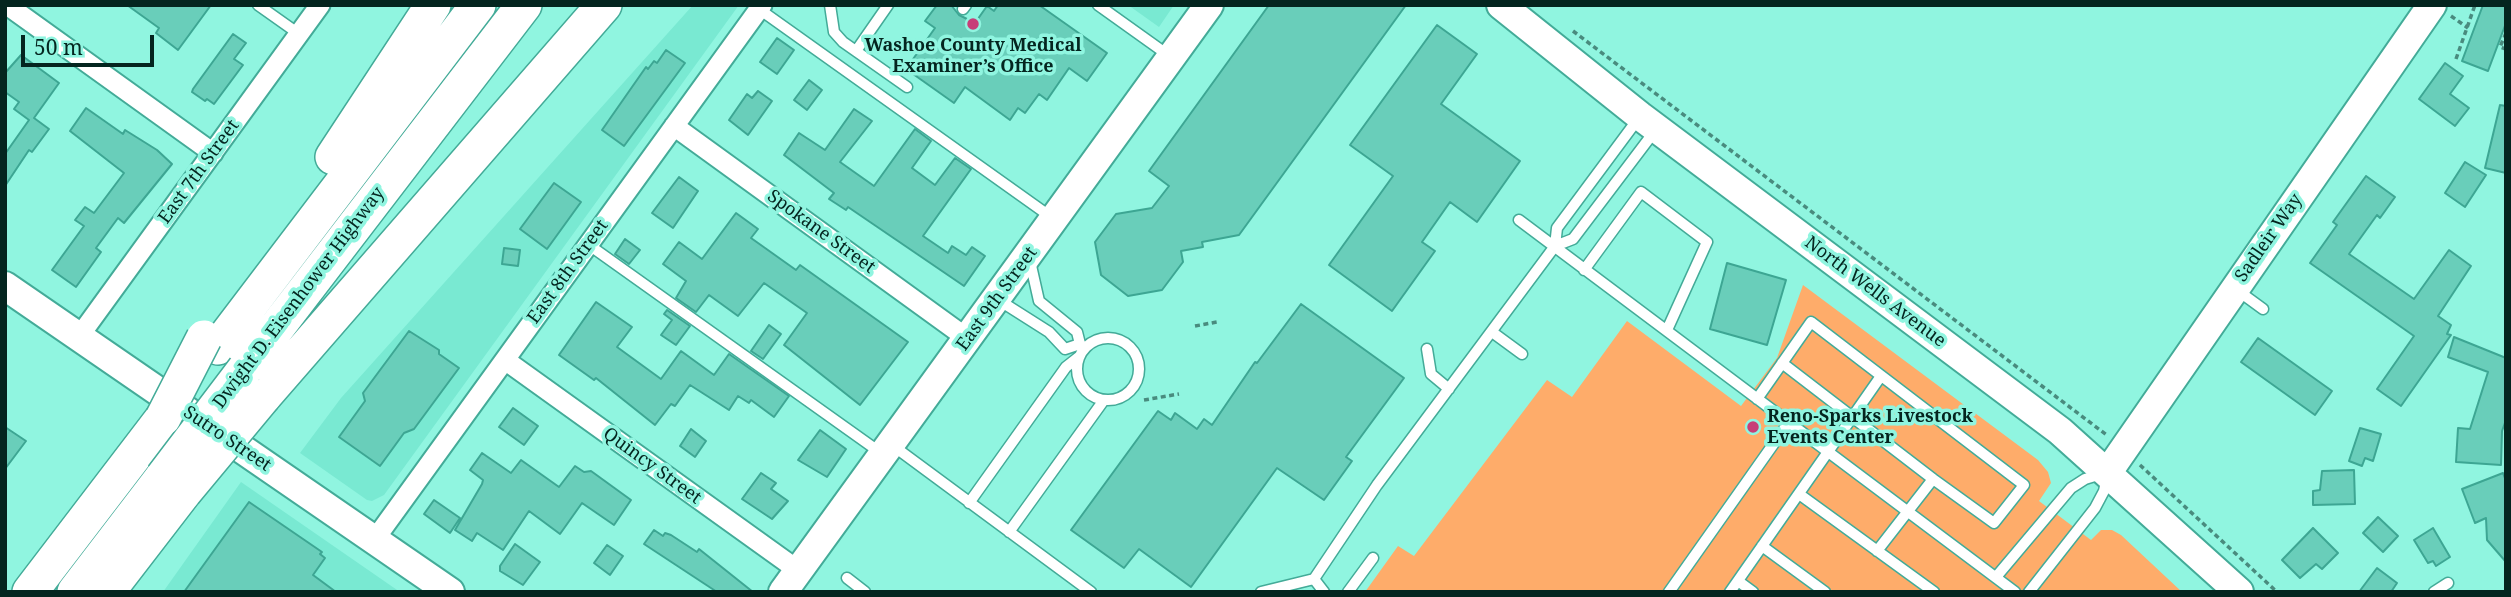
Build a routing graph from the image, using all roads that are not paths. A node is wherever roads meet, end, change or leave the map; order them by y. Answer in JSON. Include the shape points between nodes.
{"nodes":[{"id":1,"x":7,"y":5,"type":"edge"},
{"id":2,"x":258,"y":5,"type":"edge"},
{"id":3,"x":320,"y":5,"type":"edge"},
{"id":4,"x":433,"y":5,"type":"edge"},
{"id":5,"x":478,"y":5,"type":"edge"},
{"id":6,"x":524,"y":5,"type":"edge"},
{"id":7,"x":604,"y":5,"type":"edge"},
{"id":8,"x":830,"y":5,"type":"edge"},
{"id":9,"x":888,"y":5,"type":"edge"},
{"id":10,"x":1098,"y":5,"type":"edge"},
{"id":11,"x":1209,"y":5,"type":"edge"},
{"id":12,"x":1501,"y":5,"type":"edge"},
{"id":13,"x":760,"y":7,"type":"edge"},
{"id":14,"x":2441,"y":10,"type":"edge"},
{"id":15,"x":299,"y":34,"type":"junction"},
{"id":16,"x":856,"y":51,"type":"junction"},
{"id":17,"x":1171,"y":58,"type":"junction"},
{"id":18,"x":907,"y":87,"type":"dead end"},
{"id":19,"x":1649,"y":122,"type":"junction"},
{"id":20,"x":674,"y":126,"type":"junction"},
{"id":21,"x":213,"y":153,"type":"junction"},
{"id":22,"x":1054,"y":219,"type":"junction"},
{"id":23,"x":1519,"y":220,"type":"dead end"},
{"id":24,"x":589,"y":245,"type":"junction"},
{"id":25,"x":1555,"y":246,"type":"junction"},
{"id":26,"x":1029,"y":254,"type":"junction"},
{"id":27,"x":1584,"y":270,"type":"junction"},
{"id":28,"x":5,"y":286,"type":"edge"},
{"id":29,"x":2234,"y":288,"type":"junction"},
{"id":30,"x":997,"y":299,"type":"junction"},
{"id":31,"x":2263,"y":309,"type":"dead end"},
{"id":32,"x":1667,"y":330,"type":"junction"},
{"id":33,"x":1492,"y":332,"type":"junction"},
{"id":34,"x":78,"y":338,"type":"junction"},
{"id":35,"x":968,"y":338,"type":"junction"},
{"id":36,"x":211,"y":342,"type":"junction"},
{"id":37,"x":1081,"y":349,"type":"junction"},
{"id":38,"x":1427,"y":349,"type":"dead end"},
{"id":39,"x":1522,"y":354,"type":"dead end"},
{"id":40,"x":505,"y":360,"type":"junction"},
{"id":41,"x":1782,"y":363,"type":"junction"},
{"id":42,"x":1881,"y":376,"type":"junction"},
{"id":43,"x":254,"y":383,"type":"junction"},
{"id":44,"x":1449,"y":389,"type":"junction"},
{"id":45,"x":1757,"y":399,"type":"junction"},
{"id":46,"x":1104,"y":400,"type":"junction"},
{"id":47,"x":1852,"y":417,"type":"junction"},
{"id":48,"x":1789,"y":422,"type":"junction"},
{"id":49,"x":888,"y":450,"type":"junction"},
{"id":50,"x":1829,"y":451,"type":"junction"},
{"id":51,"x":2108,"y":472,"type":"junction"},
{"id":52,"x":1933,"y":479,"type":"junction"},
{"id":53,"x":174,"y":484,"type":"junction"},
{"id":54,"x":1799,"y":494,"type":"junction"},
{"id":55,"x":968,"y":503,"type":"junction"},
{"id":56,"x":1909,"y":511,"type":"junction"},
{"id":57,"x":1009,"y":532,"type":"junction"},
{"id":58,"x":375,"y":539,"type":"junction"},
{"id":59,"x":1762,"y":546,"type":"junction"},
{"id":60,"x":1877,"y":551,"type":"junction"},
{"id":61,"x":1373,"y":558,"type":"dead end"},
{"id":62,"x":1996,"y":577,"type":"junction"},
{"id":63,"x":847,"y":578,"type":"dead end"},
{"id":64,"x":1314,"y":579,"type":"junction"},
{"id":65,"x":1738,"y":580,"type":"junction"},
{"id":66,"x":791,"y":581,"type":"edge"},
{"id":67,"x":2448,"y":583,"type":"dead end"},
{"id":68,"x":30,"y":592,"type":"edge"},
{"id":69,"x":75,"y":592,"type":"edge"},
{"id":70,"x":107,"y":592,"type":"edge"},
{"id":71,"x":450,"y":592,"type":"edge"},
{"id":72,"x":866,"y":592,"type":"edge"},
{"id":73,"x":1091,"y":592,"type":"edge"},
{"id":74,"x":1261,"y":592,"type":"edge"},
{"id":75,"x":1325,"y":592,"type":"edge"},
{"id":76,"x":1348,"y":592,"type":"edge"},
{"id":77,"x":1669,"y":592,"type":"edge"},
{"id":78,"x":1730,"y":592,"type":"edge"},
{"id":79,"x":1753,"y":592,"type":"edge"},
{"id":80,"x":1825,"y":592,"type":"edge"},
{"id":81,"x":1934,"y":592,"type":"edge"},
{"id":82,"x":2015,"y":592,"type":"edge"},
{"id":83,"x":2029,"y":592,"type":"edge"},
{"id":84,"x":2239,"y":592,"type":"edge"},
{"id":85,"x":2434,"y":592,"type":"edge"}],
"edges":[{"from":1,"to":21,"type":"street"},
{"from":2,"to":15,"type":"lane"},
{"from":3,"to":15,"type":"street","name":"East 7th Street"},
{"from":4,"to":36,"type":"highway"},
{"from":5,"to":36,"type":"highway","name":"Dwight D. Eisenhower Highway"},
{"from":6,"to":43,"type":"highway","name":"Dwight D. Eisenhower Highway"},
{"from":7,"to":43,"type":"highway"},
{"from":8,"to":16,"type":"lane","via":[[834,32]]},
{"from":9,"to":16,"type":"lane"},
{"from":10,"to":17,"type":"lane"},
{"from":11,"to":17,"type":"street","name":"East 9th Street"},
{"from":12,"to":19,"type":"street","name":"North Wells Avenue"},
{"from":13,"to":20,"type":"street","name":"East 8th Street"},
{"from":13,"to":22,"type":"lane"},
{"from":14,"to":29,"type":"street","name":"Sadleir Way"},
{"from":15,"to":21,"type":"street","name":"East 7th Street"},
{"from":16,"to":18,"type":"lane"},
{"from":17,"to":22,"type":"street","name":"East 9th Street"},
{"from":19,"to":25,"type":"lane","via":[[1557,228]]},
{"from":19,"to":25,"type":"lane","via":[[1573,239]]},
{"from":19,"to":51,"type":"street","name":"North Wells Avenue"},
{"from":20,"to":24,"type":"street","name":"East 8th Street"},
{"from":20,"to":35,"type":"street","name":"Spokane Street"},
{"from":21,"to":34,"type":"street","name":"East 7th Street"},
{"from":22,"to":26,"type":"street","name":"East 9th Street"},
{"from":23,"to":25,"type":"lane"},
{"from":24,"to":40,"type":"street","name":"East 8th Street"},
{"from":24,"to":49,"type":"lane"},
{"from":25,"to":27,"type":"lane"},
{"from":25,"to":33,"type":"lane"},
{"from":26,"to":30,"type":"street","name":"East 9th Street"},
{"from":26,"to":37,"type":"lane","via":[[1039,301],[1077,332]]},
{"from":27,"to":32,"type":"lane"},
{"from":27,"to":32,"type":"lane","via":[[1642,191],[1707,242]]},
{"from":28,"to":34,"type":"street","name":"Sutro Street"},
{"from":29,"to":31,"type":"lane"},
{"from":29,"to":51,"type":"street","name":"Sadleir Way"},
{"from":30,"to":35,"type":"street","name":"East 9th Street"},
{"from":30,"to":37,"type":"lane","via":[[1049,331],[1065,349]]},
{"from":32,"to":45,"type":"lane"},
{"from":33,"to":39,"type":"lane"},
{"from":33,"to":44,"type":"lane"},
{"from":34,"to":58,"type":"street","name":"Sutro Street"},
{"from":35,"to":49,"type":"street","name":"East 9th Street"},
{"from":36,"to":68,"type":"highway","name":"Dwight D. Eisenhower Highway","bridge":true,"via":[[163,418]]},
{"from":37,"to":46,"type":"lane","via":[[1077,375],[1081,384]]},
{"from":37,"to":46,"type":"lane","via":[[1114,338],[1132,349],[1137,358],[1138,379],[1133,388],[1115,400]]},
{"from":37,"to":55,"type":"lane"},
{"from":38,"to":44,"type":"lane","via":[[1431,374]]},
{"from":40,"to":58,"type":"street","name":"East 8th Street"},
{"from":40,"to":66,"type":"street","name":"Quincy Street"},
{"from":41,"to":42,"type":"lane","via":[[1811,322]]},
{"from":41,"to":45,"type":"lane"},
{"from":41,"to":47,"type":"lane"},
{"from":42,"to":47,"type":"lane"},
{"from":42,"to":52,"type":"lane","via":[[2024,485],[1994,523]]},
{"from":43,"to":53,"type":"highway","name":"Dwight D. Eisenhower Highway","bridge":true},
{"from":44,"to":64,"type":"lane"},
{"from":45,"to":48,"type":"lane"},
{"from":46,"to":57,"type":"lane"},
{"from":47,"to":50,"type":"lane"},
{"from":47,"to":52,"type":"lane"},
{"from":48,"to":50,"type":"lane"},
{"from":48,"to":77,"type":"lane"},
{"from":49,"to":55,"type":"lane"},
{"from":49,"to":66,"type":"street","name":"East 9th Street"},
{"from":50,"to":54,"type":"lane"},
{"from":50,"to":56,"type":"lane"},
{"from":51,"to":62,"type":"lane","via":[[2071,488]]},
{"from":51,"to":83,"type":"lane","via":[[2095,508]]},
{"from":51,"to":84,"type":"street","name":"North Wells Avenue"},
{"from":52,"to":56,"type":"lane"},
{"from":53,"to":69,"type":"highway","name":"Dwight D. Eisenhower Highway"},
{"from":53,"to":70,"type":"highway"},
{"from":54,"to":59,"type":"lane"},
{"from":54,"to":60,"type":"lane"},
{"from":55,"to":57,"type":"lane"},
{"from":56,"to":60,"type":"lane"},
{"from":56,"to":62,"type":"lane"},
{"from":57,"to":73,"type":"lane"},
{"from":58,"to":71,"type":"street","name":"Sutro Street"},
{"from":59,"to":65,"type":"lane"},
{"from":59,"to":80,"type":"lane"},
{"from":60,"to":81,"type":"lane"},
{"from":61,"to":76,"type":"lane"},
{"from":62,"to":82,"type":"lane"},
{"from":63,"to":72,"type":"lane"},
{"from":64,"to":74,"type":"lane"},
{"from":64,"to":75,"type":"lane"},
{"from":65,"to":78,"type":"lane"},
{"from":65,"to":79,"type":"lane"},
{"from":67,"to":85,"type":"lane"}]}
